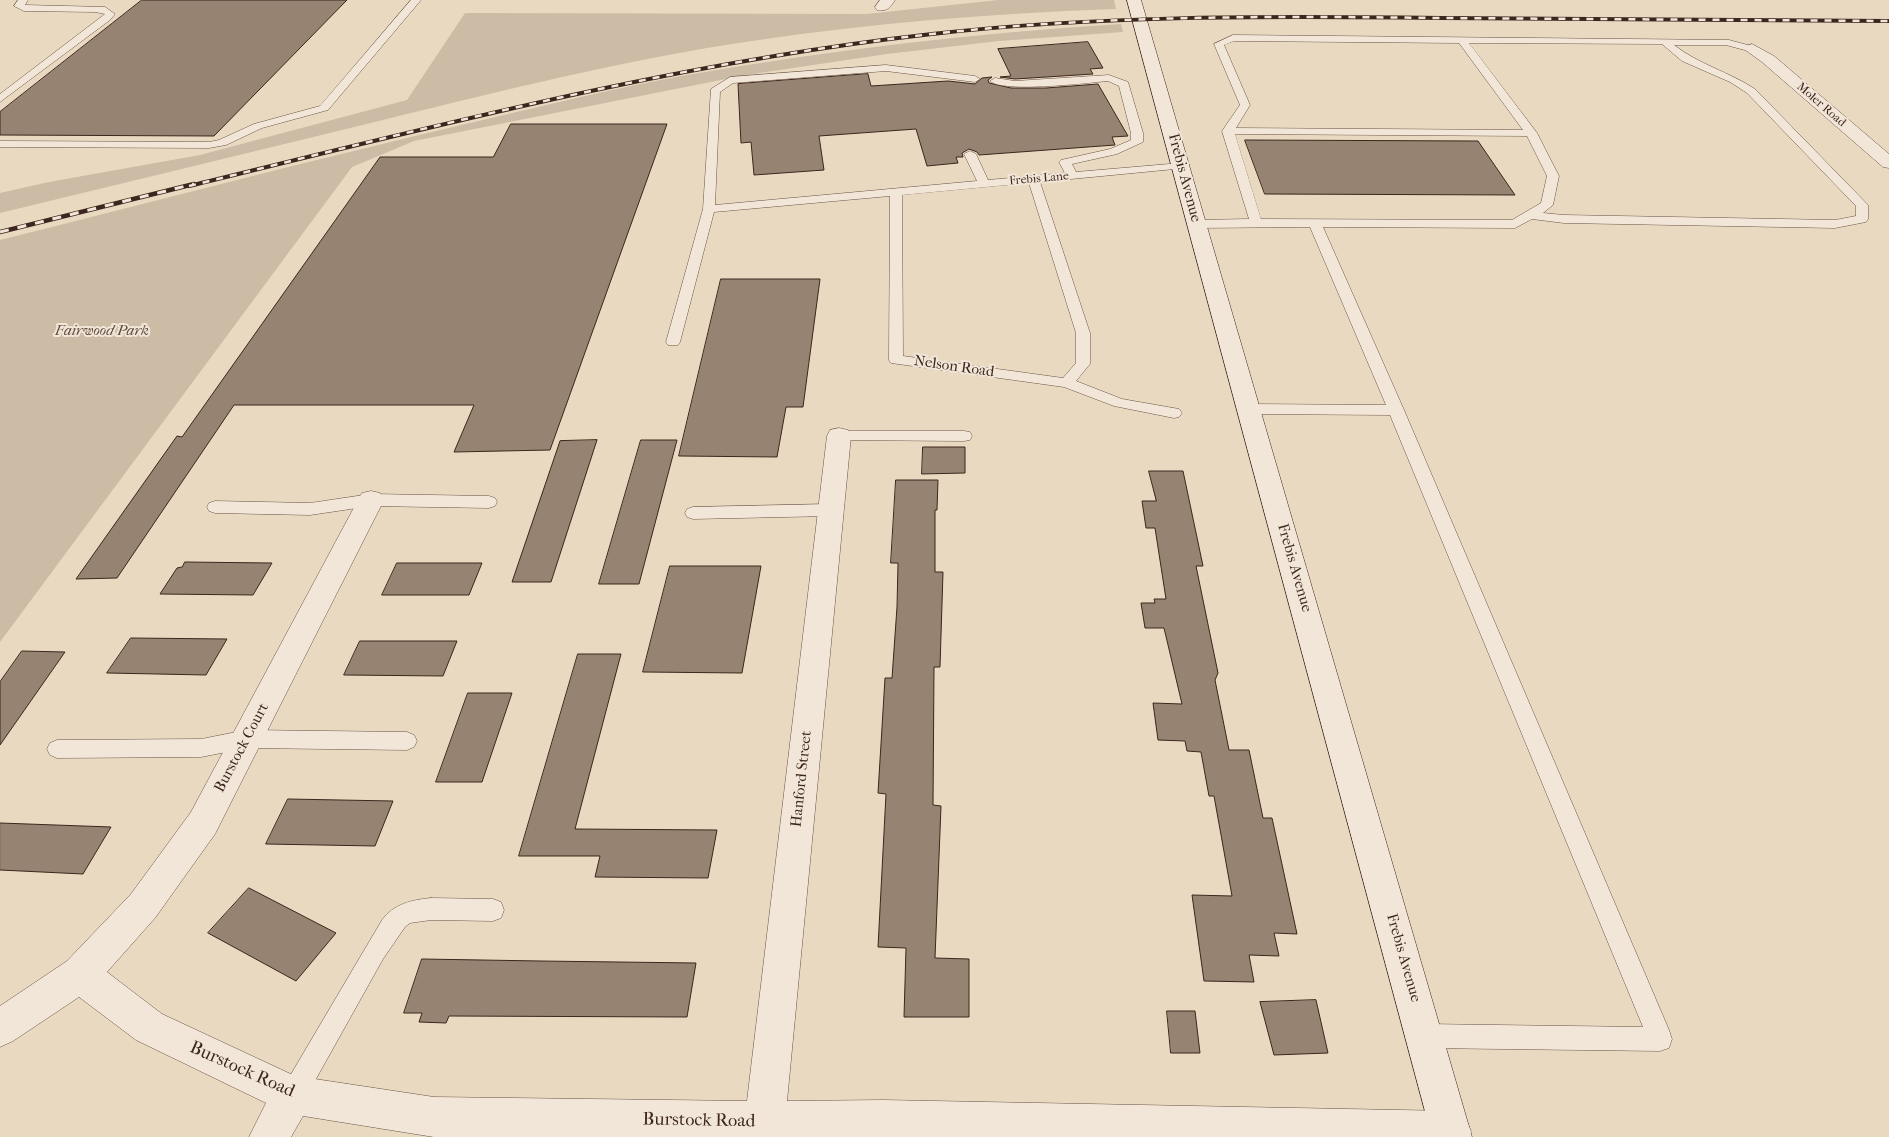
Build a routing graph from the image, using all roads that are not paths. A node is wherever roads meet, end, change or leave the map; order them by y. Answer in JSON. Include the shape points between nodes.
{"nodes":[{"id":1,"x":23,"y":0,"type":"edge"},
{"id":2,"x":416,"y":0,"type":"edge"},
{"id":3,"x":1134,"y":0,"type":"edge"},
{"id":4,"x":1461,"y":39,"type":"junction"},
{"id":5,"x":1664,"y":41,"type":"junction"},
{"id":6,"x":1752,"y":49,"type":"joint"},
{"id":7,"x":975,"y":79,"type":"dead end"},
{"id":8,"x":995,"y":81,"type":"dead end"},
{"id":9,"x":0,"y":99,"type":"edge"},
{"id":10,"x":1228,"y":131,"type":"junction"},
{"id":11,"x":1531,"y":134,"type":"junction"},
{"id":12,"x":0,"y":144,"type":"edge"},
{"id":13,"x":970,"y":154,"type":"dead end"},
{"id":14,"x":1889,"y":163,"type":"edge"},
{"id":15,"x":1181,"y":166,"type":"junction"},
{"id":16,"x":1072,"y":176,"type":"junction"},
{"id":17,"x":1033,"y":179,"type":"junction"},
{"id":18,"x":984,"y":184,"type":"junction"},
{"id":19,"x":896,"y":192,"type":"junction"},
{"id":20,"x":709,"y":209,"type":"junction"},
{"id":21,"x":1529,"y":215,"type":"junction"},
{"id":22,"x":1196,"y":224,"type":"junction"},
{"id":23,"x":1256,"y":224,"type":"junction"},
{"id":24,"x":1314,"y":224,"type":"junction"},
{"id":25,"x":673,"y":342,"type":"dead end"},
{"id":26,"x":1067,"y":383,"type":"junction"},
{"id":27,"x":1249,"y":409,"type":"junction"},
{"id":28,"x":1396,"y":410,"type":"junction"},
{"id":29,"x":1174,"y":413,"type":"dead end"},
{"id":30,"x":839,"y":436,"type":"joint"},
{"id":31,"x":964,"y":436,"type":"dead end"},
{"id":32,"x":371,"y":500,"type":"junction"},
{"id":33,"x":488,"y":502,"type":"dead end"},
{"id":34,"x":215,"y":507,"type":"dead end"},
{"id":35,"x":831,"y":510,"type":"junction"},
{"id":36,"x":693,"y":513,"type":"dead end"},
{"id":37,"x":247,"y":739,"type":"junction"},
{"id":38,"x":407,"y":741,"type":"dead end"},
{"id":39,"x":57,"y":749,"type":"dead end"},
{"id":40,"x":493,"y":910,"type":"dead end"},
{"id":41,"x":80,"y":974,"type":"junction"},
{"id":42,"x":0,"y":1028,"type":"edge"},
{"id":43,"x":1424,"y":1036,"type":"junction"},
{"id":44,"x":293,"y":1095,"type":"junction"},
{"id":45,"x":765,"y":1121,"type":"junction"},
{"id":46,"x":824,"y":1130,"type":"edge"},
{"id":47,"x":1451,"y":1134,"type":"edge"},
{"id":48,"x":269,"y":1137,"type":"edge"}],
"edges":[{"from":1,"to":9,"type":"lane","via":[[19,6],[24,8],[95,9],[110,14]]},
{"from":2,"to":12,"type":"lane","via":[[324,108],[258,126],[222,143],[209,145]]},
{"from":3,"to":15,"type":"street","name":"Frebis Avenue"},
{"from":4,"to":5,"type":"lane"},
{"from":4,"to":10,"type":"lane","via":[[1233,38],[1219,44],[1245,105]]},
{"from":4,"to":11,"type":"lane"},
{"from":5,"to":6,"type":"lane","via":[[1726,42]]},
{"from":5,"to":21,"type":"lane","via":[[1686,59],[1751,91],[1862,205],[1862,219],[1835,224],[1564,219]]},
{"from":6,"to":14,"type":"street","name":"Moler Road","via":[[1768,59]]},
{"from":7,"to":20,"type":"lane","via":[[886,68],[730,80],[715,91]]},
{"from":8,"to":16,"type":"lane","via":[[1015,84],[1109,78],[1124,84],[1137,142],[1113,152],[1065,162]]},
{"from":10,"to":11,"type":"lane"},
{"from":10,"to":23,"type":"lane"},
{"from":11,"to":21,"type":"lane","via":[[1553,176],[1547,205]]},
{"from":13,"to":18,"type":"lane"},
{"from":15,"to":16,"type":"lane","name":"Frebis Lane"},
{"from":15,"to":22,"type":"street","name":"Frebis Avenue"},
{"from":16,"to":17,"type":"lane","name":"Frebis Lane"},
{"from":17,"to":18,"type":"lane","name":"Frebis Lane"},
{"from":17,"to":26,"type":"lane","via":[[1083,333],[1083,364]]},
{"from":18,"to":19,"type":"lane","name":"Frebis Lane"},
{"from":19,"to":20,"type":"lane","name":"Frebis Lane"},
{"from":19,"to":26,"type":"lane","name":"Nelson Road","via":[[896,360]]},
{"from":20,"to":25,"type":"lane"},
{"from":21,"to":24,"type":"lane","via":[[1515,224]]},
{"from":22,"to":23,"type":"lane"},
{"from":22,"to":27,"type":"street","name":"Frebis Avenue"},
{"from":23,"to":24,"type":"lane"},
{"from":24,"to":28,"type":"lane"},
{"from":26,"to":29,"type":"lane","name":"Nelson Road","via":[[1119,402]]},
{"from":27,"to":28,"type":"lane"},
{"from":27,"to":43,"type":"street","name":"Frebis Avenue"},
{"from":28,"to":43,"type":"lane","via":[[1660,1039]]},
{"from":30,"to":31,"type":"lane"},
{"from":30,"to":35,"type":"street","name":"Hanford Street"},
{"from":32,"to":33,"type":"lane"},
{"from":32,"to":34,"type":"lane","via":[[310,509]]},
{"from":32,"to":37,"type":"street","name":"Burstock Court"},
{"from":35,"to":36,"type":"lane"},
{"from":35,"to":45,"type":"street","name":"Hanford Street"},
{"from":37,"to":38,"type":"lane"},
{"from":37,"to":39,"type":"lane","via":[[202,748]]},
{"from":37,"to":41,"type":"street","name":"Burstock Court","via":[[203,824],[176,862],[143,906]]},
{"from":40,"to":44,"type":"lane","via":[[429,909],[401,916],[375,951]]},
{"from":41,"to":42,"type":"street"},
{"from":41,"to":44,"type":"street","name":"Burstock Road","via":[[149,1027]]},
{"from":43,"to":47,"type":"street","name":"Frebis Avenue"},
{"from":44,"to":45,"type":"street","name":"Burstock Road","via":[[434,1117]]},
{"from":44,"to":48,"type":"street"},
{"from":45,"to":46,"type":"street","name":"Burstock Road"},
{"from":46,"to":47,"type":"street","name":"Burstock Road","via":[[883,1120]]}]}
